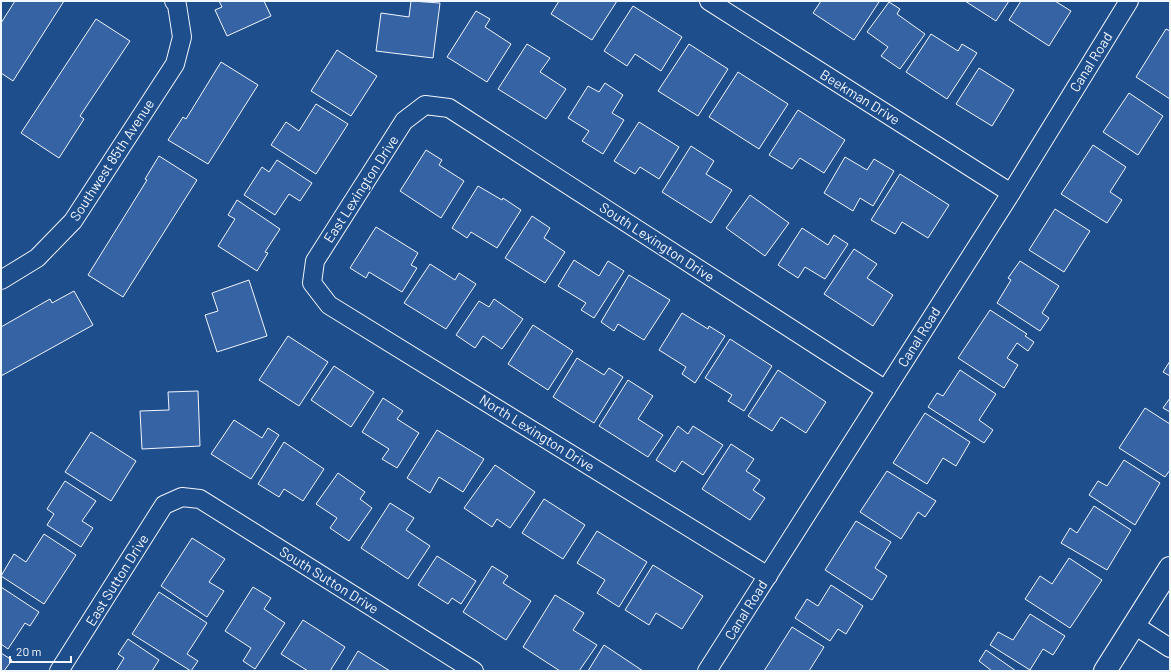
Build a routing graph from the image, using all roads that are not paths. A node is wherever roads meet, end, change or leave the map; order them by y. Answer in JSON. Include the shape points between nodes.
{"nodes":[{"id":1,"x":174,"y":1,"type":"edge"},
{"id":2,"x":709,"y":1,"type":"edge"},
{"id":3,"x":1129,"y":1,"type":"edge"},
{"id":4,"x":425,"y":105,"type":"joint"},
{"id":5,"x":1011,"y":193,"type":"junction"},
{"id":6,"x":1,"y":280,"type":"edge"},
{"id":7,"x":312,"y":283,"type":"joint"},
{"id":8,"x":886,"y":390,"type":"junction"},
{"id":9,"x":182,"y":497,"type":"joint"},
{"id":10,"x":1170,"y":568,"type":"edge"},
{"id":11,"x":768,"y":576,"type":"junction"},
{"id":12,"x":1134,"y":625,"type":"junction"},
{"id":13,"x":1170,"y":648,"type":"edge"},
{"id":14,"x":59,"y":671,"type":"edge"},
{"id":15,"x":474,"y":671,"type":"edge"},
{"id":16,"x":707,"y":671,"type":"edge"},
{"id":17,"x":1105,"y":671,"type":"edge"}],
"edges":[{"from":1,"to":6,"type":"street","name":"Southwest 85th Avenue","via":[[182,37],[175,64],[73,221],[37,258]]},
{"from":2,"to":5,"type":"street","name":"Beekman Drive"},
{"from":3,"to":5,"type":"street","name":"Canal Road"},
{"from":4,"to":7,"type":"street","name":"East Lexington Drive","via":[[404,121],[315,260]]},
{"from":4,"to":8,"type":"street","name":"South Lexington Drive","via":[[449,108]]},
{"from":5,"to":8,"type":"street","name":"Canal Road"},
{"from":7,"to":11,"type":"street","name":"North Lexington Drive","via":[[329,305]]},
{"from":8,"to":11,"type":"street","name":"Canal Road"},
{"from":9,"to":14,"type":"street","name":"East Sutton Drive","via":[[164,505]]},
{"from":9,"to":15,"type":"street","name":"South Sutton Drive","via":[[200,499]]},
{"from":10,"to":12,"type":"street"},
{"from":11,"to":16,"type":"street","name":"Canal Road"},
{"from":12,"to":13,"type":"street"},
{"from":12,"to":17,"type":"street"}]}
